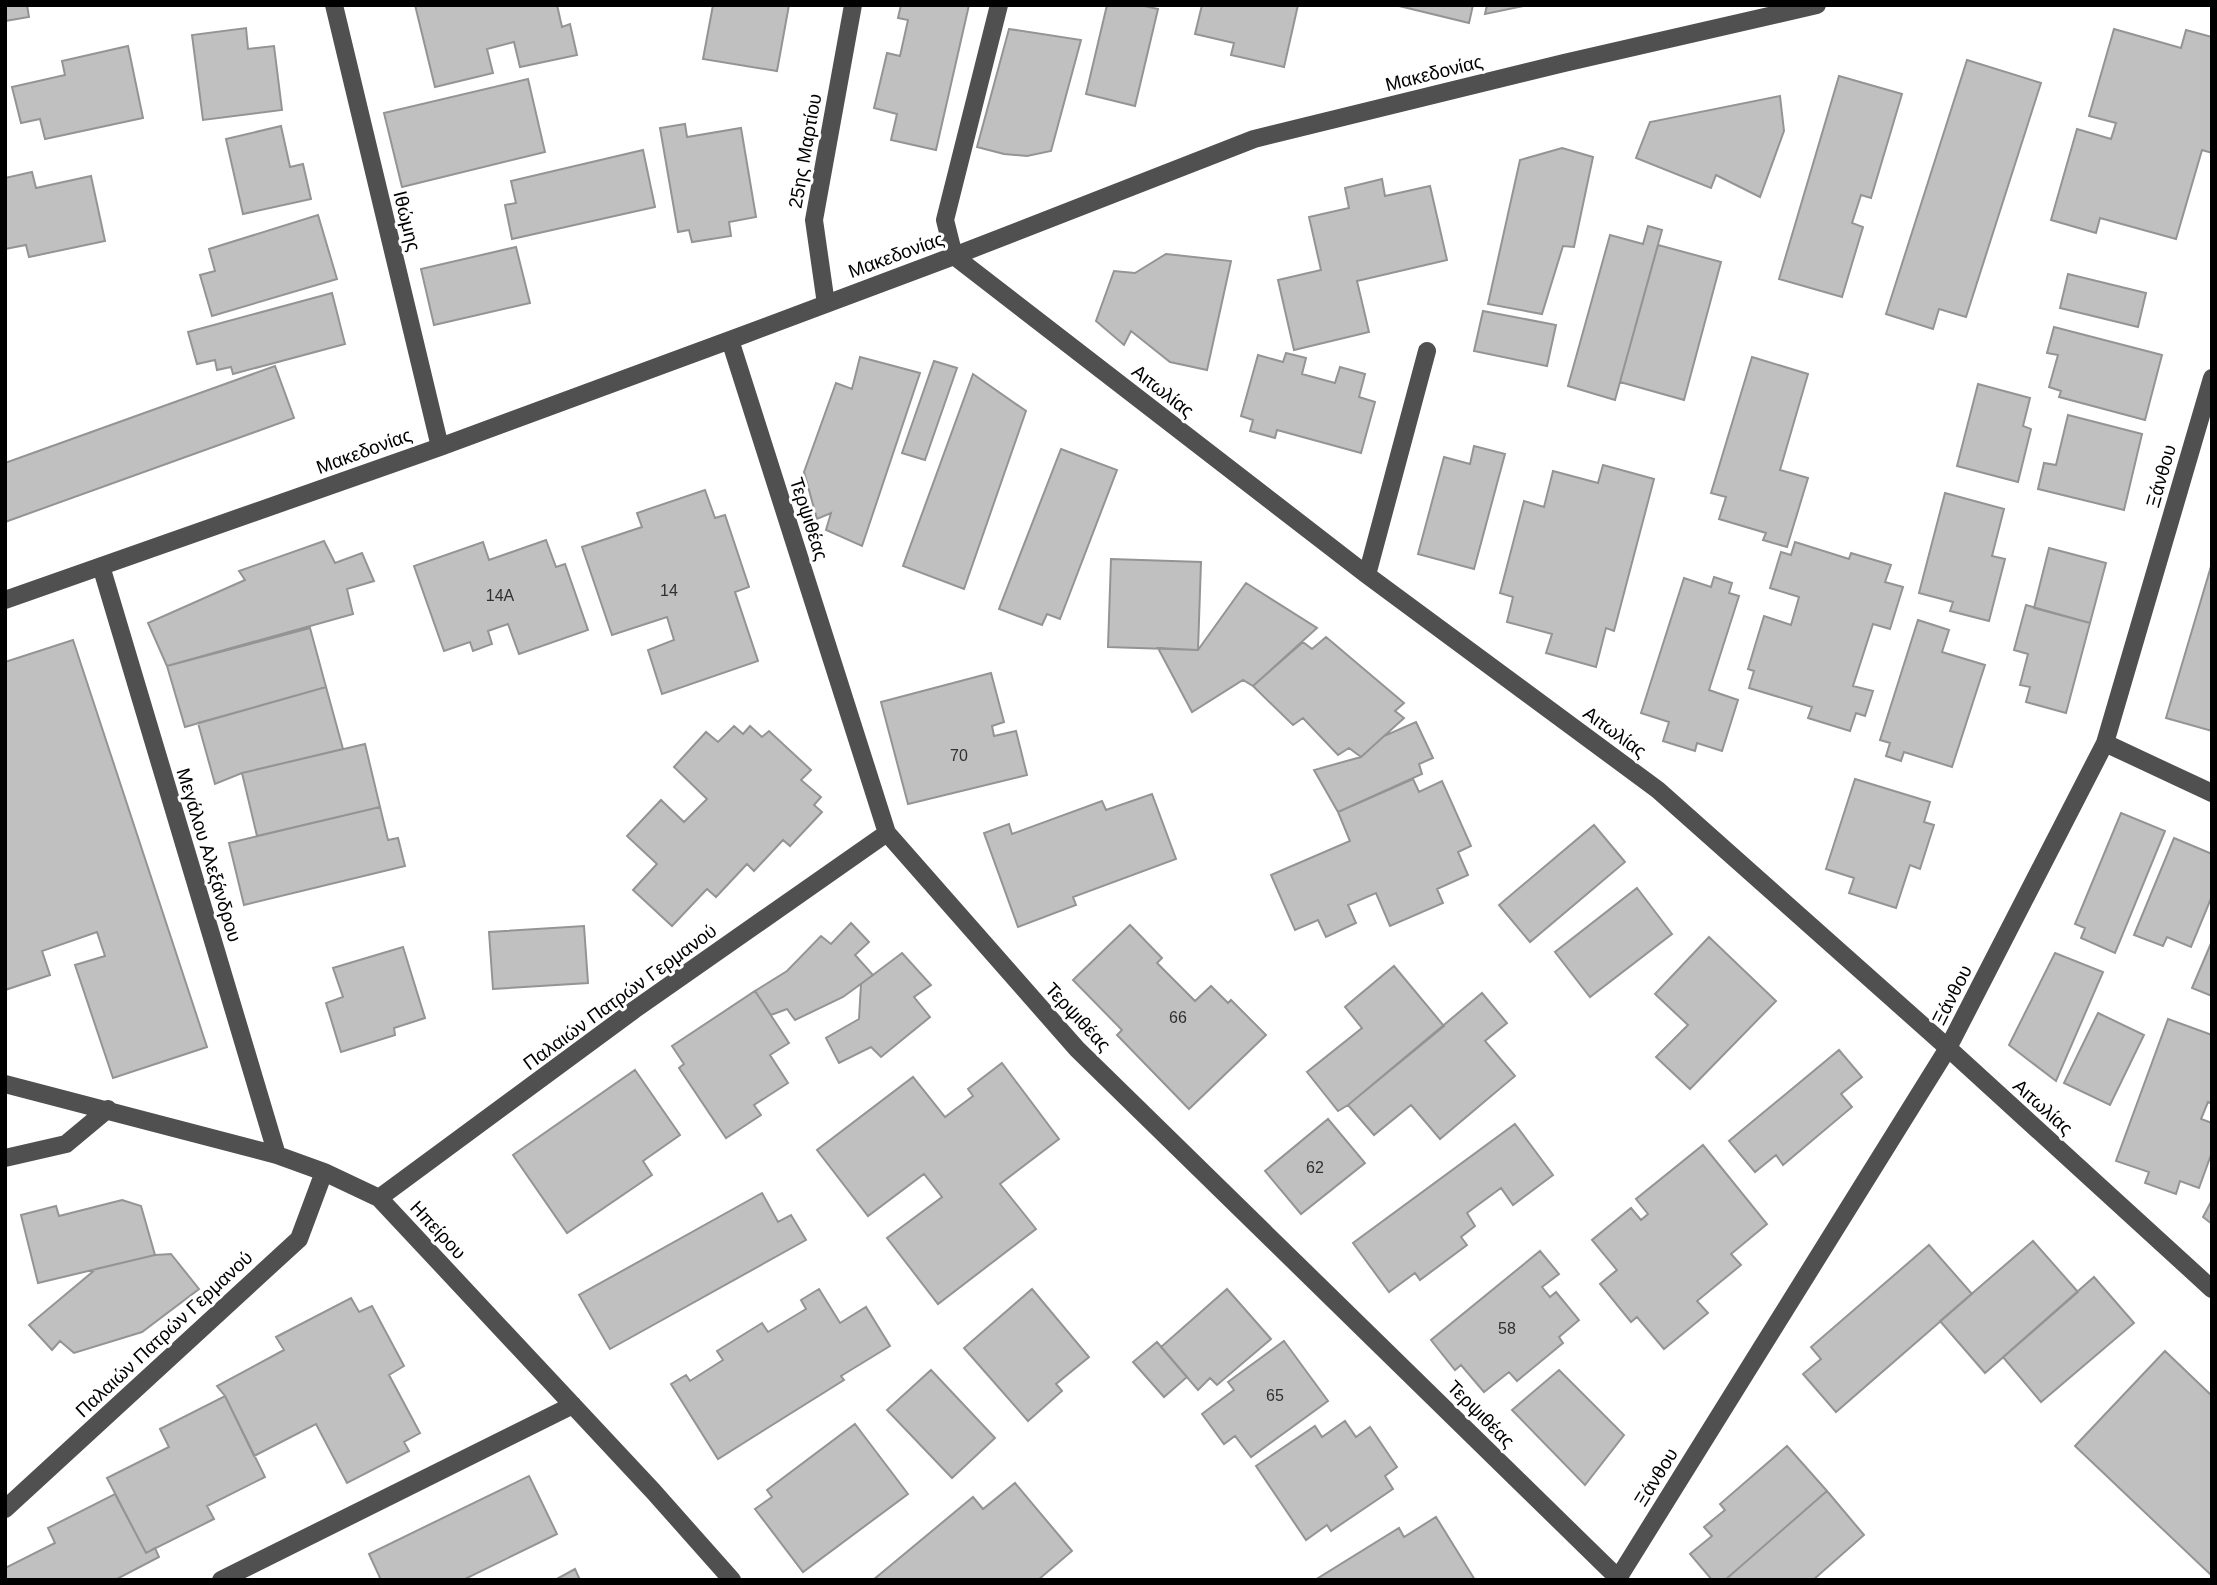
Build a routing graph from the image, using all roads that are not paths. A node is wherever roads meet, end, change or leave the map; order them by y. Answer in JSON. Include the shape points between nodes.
{"nodes":[{"id":1,"x":334,"y":5,"type":"edge"},
{"id":2,"x":853,"y":5,"type":"edge"},
{"id":3,"x":999,"y":5,"type":"edge"},
{"id":4,"x":1817,"y":5,"type":"edge"},
{"id":5,"x":954,"y":256,"type":"junction"},
{"id":6,"x":826,"y":304,"type":"junction"},
{"id":7,"x":730,"y":340,"type":"junction"},
{"id":8,"x":1427,"y":351,"type":"dead end"},
{"id":9,"x":2212,"y":378,"type":"edge"},
{"id":10,"x":440,"y":447,"type":"junction"},
{"id":11,"x":101,"y":566,"type":"junction"},
{"id":12,"x":1367,"y":575,"type":"junction"},
{"id":13,"x":5,"y":600,"type":"edge"},
{"id":14,"x":2105,"y":743,"type":"junction"},
{"id":15,"x":2212,"y":793,"type":"edge"},
{"id":16,"x":887,"y":833,"type":"junction"},
{"id":17,"x":1948,"y":1048,"type":"junction"},
{"id":18,"x":5,"y":1084,"type":"edge"},
{"id":19,"x":108,"y":1109,"type":"junction"},
{"id":20,"x":277,"y":1155,"type":"junction"},
{"id":21,"x":5,"y":1158,"type":"edge"},
{"id":22,"x":324,"y":1172,"type":"junction"},
{"id":23,"x":379,"y":1198,"type":"junction"},
{"id":24,"x":2212,"y":1289,"type":"edge"},
{"id":25,"x":573,"y":1405,"type":"junction"},
{"id":26,"x":5,"y":1509,"type":"edge"},
{"id":27,"x":1619,"y":1579,"type":"edge"},
{"id":28,"x":221,"y":1580,"type":"edge"},
{"id":29,"x":732,"y":1580,"type":"edge"}],
"edges":[{"from":1,"to":10,"type":"street","name":"Ιθώμης"},
{"from":2,"to":6,"type":"street","name":"25ης Μαρτίου","via":[[814,220]]},
{"from":3,"to":5,"type":"street","via":[[945,220]]},
{"from":4,"to":5,"type":"street","name":"Μακεδονίας","via":[[1254,139]]},
{"from":5,"to":6,"type":"street","name":"Μακεδονίας"},
{"from":5,"to":12,"type":"street","name":"Αιτωλίας"},
{"from":6,"to":7,"type":"street","name":"Μακεδονίας"},
{"from":7,"to":10,"type":"street","name":"Μακεδονίας"},
{"from":7,"to":16,"type":"street","name":"Τερψιθέας"},
{"from":8,"to":12,"type":"street"},
{"from":9,"to":14,"type":"street","name":"Ξάνθου"},
{"from":10,"to":11,"type":"street","name":"Μακεδονίας"},
{"from":11,"to":13,"type":"street","name":"Μακεδονίας"},
{"from":11,"to":20,"type":"street","name":"Μεγάλου Αλεξάνδρου"},
{"from":12,"to":17,"type":"street","name":"Αιτωλίας","via":[[1658,790]]},
{"from":14,"to":15,"type":"street"},
{"from":14,"to":17,"type":"street","name":"Ξάνθου"},
{"from":16,"to":23,"type":"street","name":"Παλαιών Πατρών Γερμανού","via":[[634,1010]]},
{"from":16,"to":27,"type":"street","name":"Τερψιθέας","via":[[1077,1049]]},
{"from":17,"to":24,"type":"street","name":"Αιτωλίας"},
{"from":17,"to":27,"type":"street","name":"Ξάνθου"},
{"from":18,"to":19,"type":"street","name":"Ηπείρου"},
{"from":19,"to":20,"type":"street","name":"Ηπείρου"},
{"from":19,"to":21,"type":"street","via":[[66,1144]]},
{"from":20,"to":22,"type":"street","name":"Ηπείρου"},
{"from":22,"to":23,"type":"street","name":"Ηπείρου"},
{"from":22,"to":26,"type":"street","name":"Παλαιών Πατρών Γερμανού","via":[[299,1239]]},
{"from":23,"to":25,"type":"street","name":"Ηπείρου"},
{"from":25,"to":28,"type":"street"},
{"from":25,"to":29,"type":"street","name":"Ηπείρου"}]}
